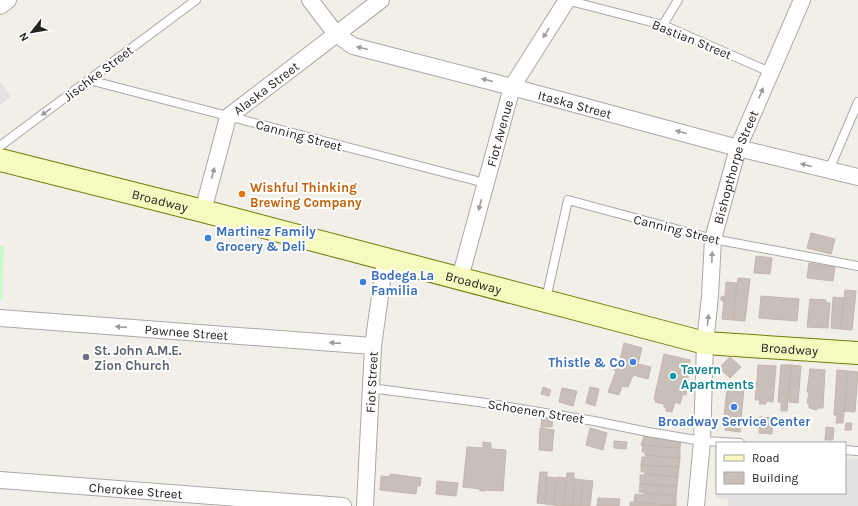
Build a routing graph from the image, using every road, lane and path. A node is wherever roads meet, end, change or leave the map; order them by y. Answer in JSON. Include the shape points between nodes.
{"nodes":[{"id":1,"x":8,"y":0,"type":"edge"},
{"id":2,"x":196,"y":0,"type":"edge"},
{"id":3,"x":310,"y":0,"type":"edge"},
{"id":4,"x":381,"y":0,"type":"edge"},
{"id":5,"x":567,"y":0,"type":"edge"},
{"id":6,"x":678,"y":0,"type":"edge"},
{"id":7,"x":802,"y":0,"type":"edge"},
{"id":8,"x":0,"y":6,"type":"edge"},
{"id":9,"x":663,"y":25,"type":"junction"},
{"id":10,"x":336,"y":34,"type":"junction"},
{"id":11,"x":770,"y":72,"type":"junction"},
{"id":12,"x":89,"y":80,"type":"junction"},
{"id":13,"x":512,"y":87,"type":"junction"},
{"id":14,"x":858,"y":102,"type":"edge"},
{"id":15,"x":228,"y":117,"type":"junction"},
{"id":16,"x":0,"y":146,"type":"edge"},
{"id":17,"x":738,"y":148,"type":"junction"},
{"id":18,"x":0,"y":160,"type":"edge"},
{"id":19,"x":829,"y":170,"type":"junction"},
{"id":20,"x":858,"y":177,"type":"edge"},
{"id":21,"x":485,"y":183,"type":"junction"},
{"id":22,"x":202,"y":211,"type":"junction"},
{"id":23,"x":712,"y":239,"type":"junction"},
{"id":24,"x":385,"y":260,"type":"junction"},
{"id":25,"x":858,"y":266,"type":"edge"},
{"id":26,"x":460,"y":278,"type":"junction"},
{"id":27,"x":546,"y":301,"type":"junction"},
{"id":28,"x":0,"y":318,"type":"edge"},
{"id":29,"x":705,"y":343,"type":"junction"},
{"id":30,"x":373,"y":346,"type":"junction"},
{"id":31,"x":858,"y":354,"type":"edge"},
{"id":32,"x":370,"y":388,"type":"junction"},
{"id":33,"x":702,"y":441,"type":"junction"},
{"id":34,"x":721,"y":442,"type":"edge"},
{"id":35,"x":846,"y":450,"type":"edge"},
{"id":36,"x":858,"y":451,"type":"edge"},
{"id":37,"x":0,"y":480,"type":"edge"},
{"id":38,"x":342,"y":506,"type":"edge"},
{"id":39,"x":365,"y":506,"type":"edge"},
{"id":40,"x":696,"y":506,"type":"edge"}],
"edges":[{"from":1,"to":8,"type":"street"},
{"from":2,"to":12,"type":"lane","name":"Jischke Street"},
{"from":3,"to":10,"type":"street","name":"Itaska Street"},
{"from":4,"to":10,"type":"street","name":"Alaska Street"},
{"from":5,"to":9,"type":"lane","name":"Bastian Street"},
{"from":5,"to":13,"type":"street","name":"Fiot Avenue","one_way":true},
{"from":6,"to":9,"type":"lane"},
{"from":7,"to":11,"type":"street","name":"Bishopthorpe Street"},
{"from":9,"to":11,"type":"lane","name":"Bastian Street"},
{"from":13,"to":10,"type":"street","name":"Itaska Street","one_way":true,"via":[[353,46]]},
{"from":10,"to":15,"type":"street","name":"Alaska Street"},
{"from":17,"to":11,"type":"street","name":"Bishopthorpe Street","one_way":true},
{"from":12,"to":15,"type":"lane","name":"Canning Street"},
{"from":12,"to":16,"type":"lane","name":"Jischke Street","one_way":true},
{"from":17,"to":13,"type":"street","name":"Itaska Street","one_way":true},
{"from":13,"to":21,"type":"street","name":"Fiot Avenue"},
{"from":14,"to":19,"type":"lane"},
{"from":15,"to":21,"type":"lane","name":"Canning Street"},
{"from":22,"to":15,"type":"street","name":"Alaska Street","one_way":true},
{"from":19,"to":17,"type":"street","name":"Itaska Street","one_way":true},
{"from":17,"to":23,"type":"street","name":"Bishopthorpe Street"},
{"from":18,"to":22,"type":"main road","name":"Broadway"},
{"from":19,"to":20,"type":"street","name":"Itaska Street"},
{"from":21,"to":26,"type":"street","name":"Fiot Avenue","one_way":true},
{"from":22,"to":24,"type":"main road","name":"Broadway"},
{"from":23,"to":25,"type":"lane","name":"Canning Street"},
{"from":23,"to":27,"type":"lane","name":"Canning Street","via":[[568,200]]},
{"from":29,"to":23,"type":"street","name":"Bishopthorpe Street","one_way":true},
{"from":24,"to":26,"type":"main road","name":"Broadway"},
{"from":24,"to":30,"type":"street","name":"Fiot Street"},
{"from":26,"to":27,"type":"main road","name":"Broadway"},
{"from":27,"to":29,"type":"main road","name":"Broadway"},
{"from":30,"to":28,"type":"street","name":"Pawnee Street","one_way":true},
{"from":29,"to":31,"type":"main road","name":"Broadway"},
{"from":29,"to":33,"type":"street","name":"Bishopthorpe Street"},
{"from":30,"to":32,"type":"street","name":"Fiot Street"},
{"from":32,"to":33,"type":"lane","name":"Schoenen Street","via":[[487,403]]},
{"from":32,"to":39,"type":"street","name":"Fiot Street"},
{"from":33,"to":34,"type":"lane"},
{"from":33,"to":40,"type":"street","name":"Bishopthorpe Street"},
{"from":35,"to":36,"type":"lane"},
{"from":37,"to":38,"type":"street","name":"Cherokee Street"}]}
